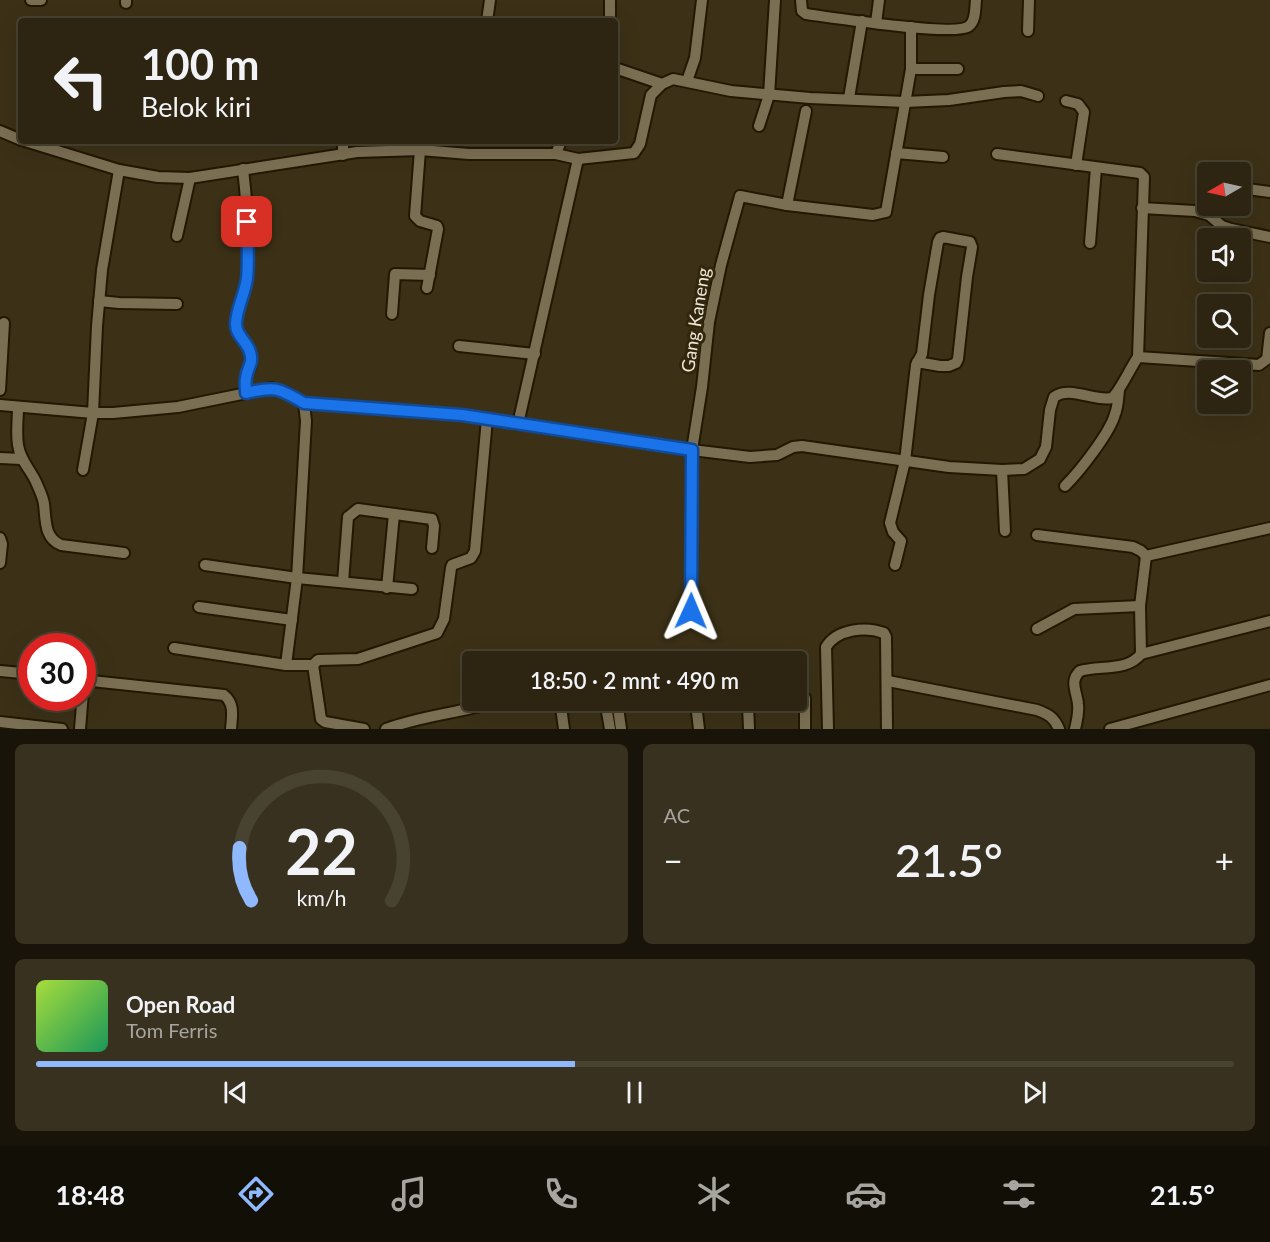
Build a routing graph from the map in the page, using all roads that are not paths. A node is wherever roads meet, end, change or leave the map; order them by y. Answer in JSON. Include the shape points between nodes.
{"nodes":[{"id":1,"x":31,"y":0,"type":"edge"},
{"id":2,"x":41,"y":0,"type":"edge"},
{"id":3,"x":490,"y":0,"type":"edge"},
{"id":4,"x":610,"y":0,"type":"edge"},
{"id":5,"x":702,"y":0,"type":"edge"},
{"id":6,"x":776,"y":0,"type":"edge"},
{"id":7,"x":801,"y":0,"type":"edge"},
{"id":8,"x":879,"y":0,"type":"edge"},
{"id":9,"x":976,"y":0,"type":"edge"},
{"id":10,"x":1029,"y":0,"type":"edge"},
{"id":11,"x":487,"y":18,"type":"edge"},
{"id":12,"x":610,"y":18,"type":"edge"},
{"id":13,"x":862,"y":21,"type":"junction"},
{"id":14,"x":876,"y":23,"type":"junction"},
{"id":15,"x":911,"y":27,"type":"junction"},
{"id":16,"x":1028,"y":31,"type":"dead end"},
{"id":17,"x":618,"y":69,"type":"edge"},
{"id":18,"x":911,"y":69,"type":"junction"},
{"id":19,"x":958,"y":69,"type":"dead end"},
{"id":20,"x":687,"y":81,"type":"junction"},
{"id":21,"x":662,"y":84,"type":"junction"},
{"id":22,"x":769,"y":95,"type":"junction"},
{"id":23,"x":1038,"y":96,"type":"dead end"},
{"id":24,"x":849,"y":98,"type":"junction"},
{"id":25,"x":1066,"y":101,"type":"dead end"},
{"id":26,"x":905,"y":102,"type":"junction"},
{"id":27,"x":806,"y":111,"type":"dead end"},
{"id":28,"x":759,"y":126,"type":"dead end"},
{"id":29,"x":0,"y":131,"type":"edge"},
{"id":30,"x":18,"y":138,"type":"edge"},
{"id":31,"x":36,"y":144,"type":"edge"},
{"id":32,"x":343,"y":144,"type":"edge"},
{"id":33,"x":471,"y":144,"type":"edge"},
{"id":34,"x":560,"y":144,"type":"edge"},
{"id":35,"x":420,"y":150,"type":"junction"},
{"id":36,"x":896,"y":153,"type":"junction"},
{"id":37,"x":469,"y":154,"type":"junction"},
{"id":38,"x":556,"y":154,"type":"junction"},
{"id":39,"x":997,"y":154,"type":"dead end"},
{"id":40,"x":343,"y":155,"type":"junction"},
{"id":41,"x":943,"y":157,"type":"dead end"},
{"id":42,"x":578,"y":159,"type":"junction"},
{"id":43,"x":1076,"y":165,"type":"junction"},
{"id":44,"x":1096,"y":168,"type":"junction"},
{"id":45,"x":243,"y":169,"type":"junction"},
{"id":46,"x":119,"y":170,"type":"junction"},
{"id":47,"x":190,"y":178,"type":"junction"},
{"id":48,"x":1251,"y":189,"type":"edge"},
{"id":49,"x":1270,"y":192,"type":"edge"},
{"id":50,"x":787,"y":205,"type":"junction"},
{"id":51,"x":1142,"y":208,"type":"junction"},
{"id":52,"x":177,"y":236,"type":"dead end"},
{"id":53,"x":1270,"y":237,"type":"edge"},
{"id":54,"x":1090,"y":243,"type":"dead end"},
{"id":55,"x":430,"y":275,"type":"junction"},
{"id":56,"x":427,"y":288,"type":"dead end"},
{"id":57,"x":99,"y":301,"type":"junction"},
{"id":58,"x":177,"y":304,"type":"dead end"},
{"id":59,"x":392,"y":314,"type":"dead end"},
{"id":60,"x":4,"y":323,"type":"dead end"},
{"id":61,"x":1270,"y":333,"type":"edge"},
{"id":62,"x":459,"y":346,"type":"dead end"},
{"id":63,"x":535,"y":354,"type":"junction"},
{"id":64,"x":1138,"y":357,"type":"junction"},
{"id":65,"x":917,"y":362,"type":"junction"},
{"id":66,"x":0,"y":390,"type":"edge"},
{"id":67,"x":1119,"y":390,"type":"junction"},
{"id":68,"x":246,"y":393,"type":"junction"},
{"id":69,"x":304,"y":403,"type":"junction"},
{"id":70,"x":0,"y":405,"type":"edge"},
{"id":71,"x":18,"y":407,"type":"junction"},
{"id":72,"x":93,"y":413,"type":"junction"},
{"id":73,"x":487,"y":419,"type":"junction"},
{"id":74,"x":518,"y":424,"type":"junction"},
{"id":75,"x":692,"y":450,"type":"junction"},
{"id":76,"x":0,"y":458,"type":"edge"},
{"id":77,"x":21,"y":459,"type":"junction"},
{"id":78,"x":905,"y":460,"type":"junction"},
{"id":79,"x":83,"y":470,"type":"dead end"},
{"id":80,"x":1002,"y":470,"type":"junction"},
{"id":81,"x":1065,"y":486,"type":"dead end"},
{"id":82,"x":394,"y":514,"type":"junction"},
{"id":83,"x":1270,"y":528,"type":"edge"},
{"id":84,"x":1005,"y":531,"type":"dead end"},
{"id":85,"x":1037,"y":535,"type":"dead end"},
{"id":86,"x":0,"y":538,"type":"edge"},
{"id":87,"x":432,"y":548,"type":"dead end"},
{"id":88,"x":124,"y":553,"type":"dead end"},
{"id":89,"x":1146,"y":556,"type":"junction"},
{"id":90,"x":0,"y":563,"type":"edge"},
{"id":91,"x":205,"y":565,"type":"dead end"},
{"id":92,"x":895,"y":565,"type":"dead end"},
{"id":93,"x":297,"y":578,"type":"junction"},
{"id":94,"x":343,"y":582,"type":"junction"},
{"id":95,"x":387,"y":588,"type":"junction"},
{"id":96,"x":412,"y":589,"type":"dead end"},
{"id":97,"x":199,"y":606,"type":"dead end"},
{"id":98,"x":1140,"y":606,"type":"junction"},
{"id":99,"x":691,"y":611,"type":"dead end"},
{"id":100,"x":292,"y":620,"type":"junction"},
{"id":101,"x":1270,"y":621,"type":"edge"},
{"id":102,"x":1037,"y":629,"type":"dead end"},
{"id":103,"x":174,"y":648,"type":"dead end"},
{"id":104,"x":1141,"y":654,"type":"junction"},
{"id":105,"x":286,"y":665,"type":"junction"},
{"id":106,"x":313,"y":665,"type":"junction"},
{"id":107,"x":0,"y":671,"type":"edge"},
{"id":108,"x":18,"y":673,"type":"edge"},
{"id":109,"x":96,"y":681,"type":"edge"},
{"id":110,"x":888,"y":681,"type":"junction"},
{"id":111,"x":1270,"y":685,"type":"edge"},
{"id":112,"x":827,"y":694,"type":"junction"},
{"id":113,"x":807,"y":697,"type":"edge"},
{"id":114,"x":462,"y":710,"type":"edge"},
{"id":115,"x":81,"y":711,"type":"edge"},
{"id":116,"x":561,"y":711,"type":"edge"},
{"id":117,"x":607,"y":711,"type":"edge"},
{"id":118,"x":619,"y":711,"type":"edge"},
{"id":119,"x":697,"y":711,"type":"edge"},
{"id":120,"x":748,"y":711,"type":"edge"},
{"id":121,"x":801,"y":711,"type":"edge"},
{"id":122,"x":0,"y":722,"type":"edge"},
{"id":123,"x":30,"y":728,"type":"edge"},
{"id":124,"x":62,"y":729,"type":"edge"},
{"id":125,"x":80,"y":729,"type":"edge"},
{"id":126,"x":231,"y":729,"type":"edge"},
{"id":127,"x":364,"y":729,"type":"edge"},
{"id":128,"x":386,"y":729,"type":"edge"},
{"id":129,"x":564,"y":729,"type":"edge"},
{"id":130,"x":610,"y":729,"type":"edge"},
{"id":131,"x":621,"y":729,"type":"edge"},
{"id":132,"x":699,"y":729,"type":"edge"},
{"id":133,"x":748,"y":729,"type":"edge"},
{"id":134,"x":805,"y":729,"type":"edge"},
{"id":135,"x":828,"y":729,"type":"edge"},
{"id":136,"x":887,"y":729,"type":"edge"},
{"id":137,"x":1059,"y":729,"type":"edge"},
{"id":138,"x":1075,"y":729,"type":"edge"},
{"id":139,"x":1110,"y":729,"type":"edge"}],
"edges":[{"from":1,"to":2,"type":"street"},
{"from":3,"to":11,"type":"street"},
{"from":4,"to":12,"type":"street"},
{"from":5,"to":20,"type":"street","via":[[695,58]]},
{"from":6,"to":22,"type":"street"},
{"from":7,"to":13,"type":"street","via":[[806,14]]},
{"from":8,"to":14,"type":"street"},
{"from":9,"to":15,"type":"street","via":[[973,21],[962,30]]},
{"from":10,"to":16,"type":"street"},
{"from":13,"to":14,"type":"street"},
{"from":13,"to":24,"type":"street"},
{"from":14,"to":15,"type":"street"},
{"from":15,"to":18,"type":"street"},
{"from":17,"to":21,"type":"street"},
{"from":18,"to":19,"type":"street"},
{"from":18,"to":26,"type":"street"},
{"from":20,"to":21,"type":"street","via":[[673,79]]},
{"from":20,"to":22,"type":"street"},
{"from":21,"to":42,"type":"street","via":[[651,95],[637,151]]},
{"from":22,"to":24,"type":"street"},
{"from":22,"to":28,"type":"street"},
{"from":23,"to":26,"type":"street","via":[[1021,91]]},
{"from":24,"to":26,"type":"street"},
{"from":25,"to":43,"type":"street","via":[[1078,104],[1084,112]]},
{"from":26,"to":36,"type":"street"},
{"from":27,"to":50,"type":"street"},
{"from":29,"to":30,"type":"street"},
{"from":31,"to":46,"type":"street"},
{"from":32,"to":40,"type":"street"},
{"from":33,"to":37,"type":"street"},
{"from":34,"to":38,"type":"street"},
{"from":35,"to":37,"type":"street"},
{"from":35,"to":40,"type":"street"},
{"from":35,"to":55,"type":"street","via":[[415,216],[438,229]]},
{"from":36,"to":41,"type":"street"},
{"from":36,"to":50,"type":"street","via":[[885,212],[873,215]]},
{"from":37,"to":38,"type":"street"},
{"from":38,"to":42,"type":"street"},
{"from":39,"to":43,"type":"street"},
{"from":40,"to":45,"type":"street"},
{"from":42,"to":63,"type":"street"},
{"from":43,"to":44,"type":"street"},
{"from":44,"to":51,"type":"street","via":[[1142,174]]},
{"from":44,"to":54,"type":"street"},
{"from":45,"to":47,"type":"street"},
{"from":45,"to":68,"type":"street","via":[[247,276],[236,323],[251,353]]},
{"from":46,"to":47,"type":"street"},
{"from":46,"to":57,"type":"street"},
{"from":47,"to":52,"type":"street"},
{"from":48,"to":49,"type":"street"},
{"from":50,"to":75,"type":"street","name":"Gang Kaneng","via":[[740,196],[709,322]]},
{"from":51,"to":53,"type":"street","via":[[1196,211],[1209,215],[1222,226]]},
{"from":51,"to":64,"type":"street"},
{"from":55,"to":56,"type":"street"},
{"from":55,"to":59,"type":"street","via":[[395,274]]},
{"from":57,"to":58,"type":"street"},
{"from":57,"to":72,"type":"street"},
{"from":60,"to":66,"type":"street"},
{"from":61,"to":64,"type":"street","via":[[1267,359],[1259,366]]},
{"from":62,"to":63,"type":"street"},
{"from":63,"to":74,"type":"street"},
{"from":64,"to":67,"type":"street"},
{"from":65,"to":65,"type":"street","via":[[922,354],[939,238],[970,242],[958,359],[949,366]]},
{"from":65,"to":78,"type":"street"},
{"from":67,"to":80,"type":"street","via":[[1108,399],[1057,394],[1040,459],[1024,469]]},
{"from":67,"to":81,"type":"street","via":[[1113,421]]},
{"from":68,"to":69,"type":"street","via":[[271,388]]},
{"from":68,"to":72,"type":"street","via":[[178,407]]},
{"from":69,"to":73,"type":"street"},
{"from":69,"to":93,"type":"street"},
{"from":70,"to":71,"type":"street"},
{"from":71,"to":72,"type":"street"},
{"from":71,"to":77,"type":"street"},
{"from":72,"to":79,"type":"street"},
{"from":73,"to":74,"type":"street"},
{"from":73,"to":106,"type":"street","via":[[475,551],[471,558],[452,565],[441,630],[358,659],[318,660]]},
{"from":74,"to":75,"type":"street"},
{"from":75,"to":78,"type":"street","via":[[750,457],[777,455],[802,446]]},
{"from":75,"to":99,"type":"street","name":"Gang Kaneng"},
{"from":76,"to":77,"type":"street"},
{"from":77,"to":88,"type":"street","via":[[42,496],[46,525],[54,542]]},
{"from":78,"to":80,"type":"street"},
{"from":78,"to":92,"type":"street","via":[[890,523],[901,541]]},
{"from":80,"to":84,"type":"street"},
{"from":82,"to":87,"type":"street","via":[[432,519]]},
{"from":82,"to":94,"type":"street","via":[[358,509],[348,517]]},
{"from":82,"to":95,"type":"street"},
{"from":83,"to":89,"type":"street"},
{"from":85,"to":89,"type":"street","via":[[1133,548]]},
{"from":86,"to":90,"type":"street"},
{"from":89,"to":98,"type":"street"},
{"from":91,"to":93,"type":"street"},
{"from":93,"to":94,"type":"street"},
{"from":93,"to":100,"type":"street"},
{"from":94,"to":95,"type":"street"},
{"from":95,"to":96,"type":"street"},
{"from":97,"to":100,"type":"street"},
{"from":98,"to":102,"type":"street","via":[[1074,609]]},
{"from":98,"to":104,"type":"street"},
{"from":100,"to":105,"type":"street"},
{"from":101,"to":104,"type":"street"},
{"from":103,"to":105,"type":"street"},
{"from":104,"to":138,"type":"street","via":[[1128,664],[1089,668],[1076,674],[1073,681],[1079,705]]},
{"from":105,"to":106,"type":"street"},
{"from":106,"to":127,"type":"street","via":[[321,719]]},
{"from":107,"to":108,"type":"street"},
{"from":109,"to":126,"type":"street","via":[[224,695],[233,706]]},
{"from":110,"to":112,"type":"street","via":[[885,634],[856,629],[826,647]]},
{"from":110,"to":136,"type":"street"},
{"from":110,"to":137,"type":"street","via":[[1037,710],[1050,715]]},
{"from":111,"to":139,"type":"street"},
{"from":112,"to":113,"type":"street"},
{"from":112,"to":135,"type":"street"},
{"from":114,"to":128,"type":"street"},
{"from":115,"to":125,"type":"street"},
{"from":116,"to":129,"type":"street"},
{"from":117,"to":130,"type":"street"},
{"from":118,"to":131,"type":"street"},
{"from":119,"to":132,"type":"street"},
{"from":120,"to":133,"type":"street"},
{"from":121,"to":134,"type":"street"},
{"from":122,"to":123,"type":"street"},
{"from":123,"to":124,"type":"street"}]}
